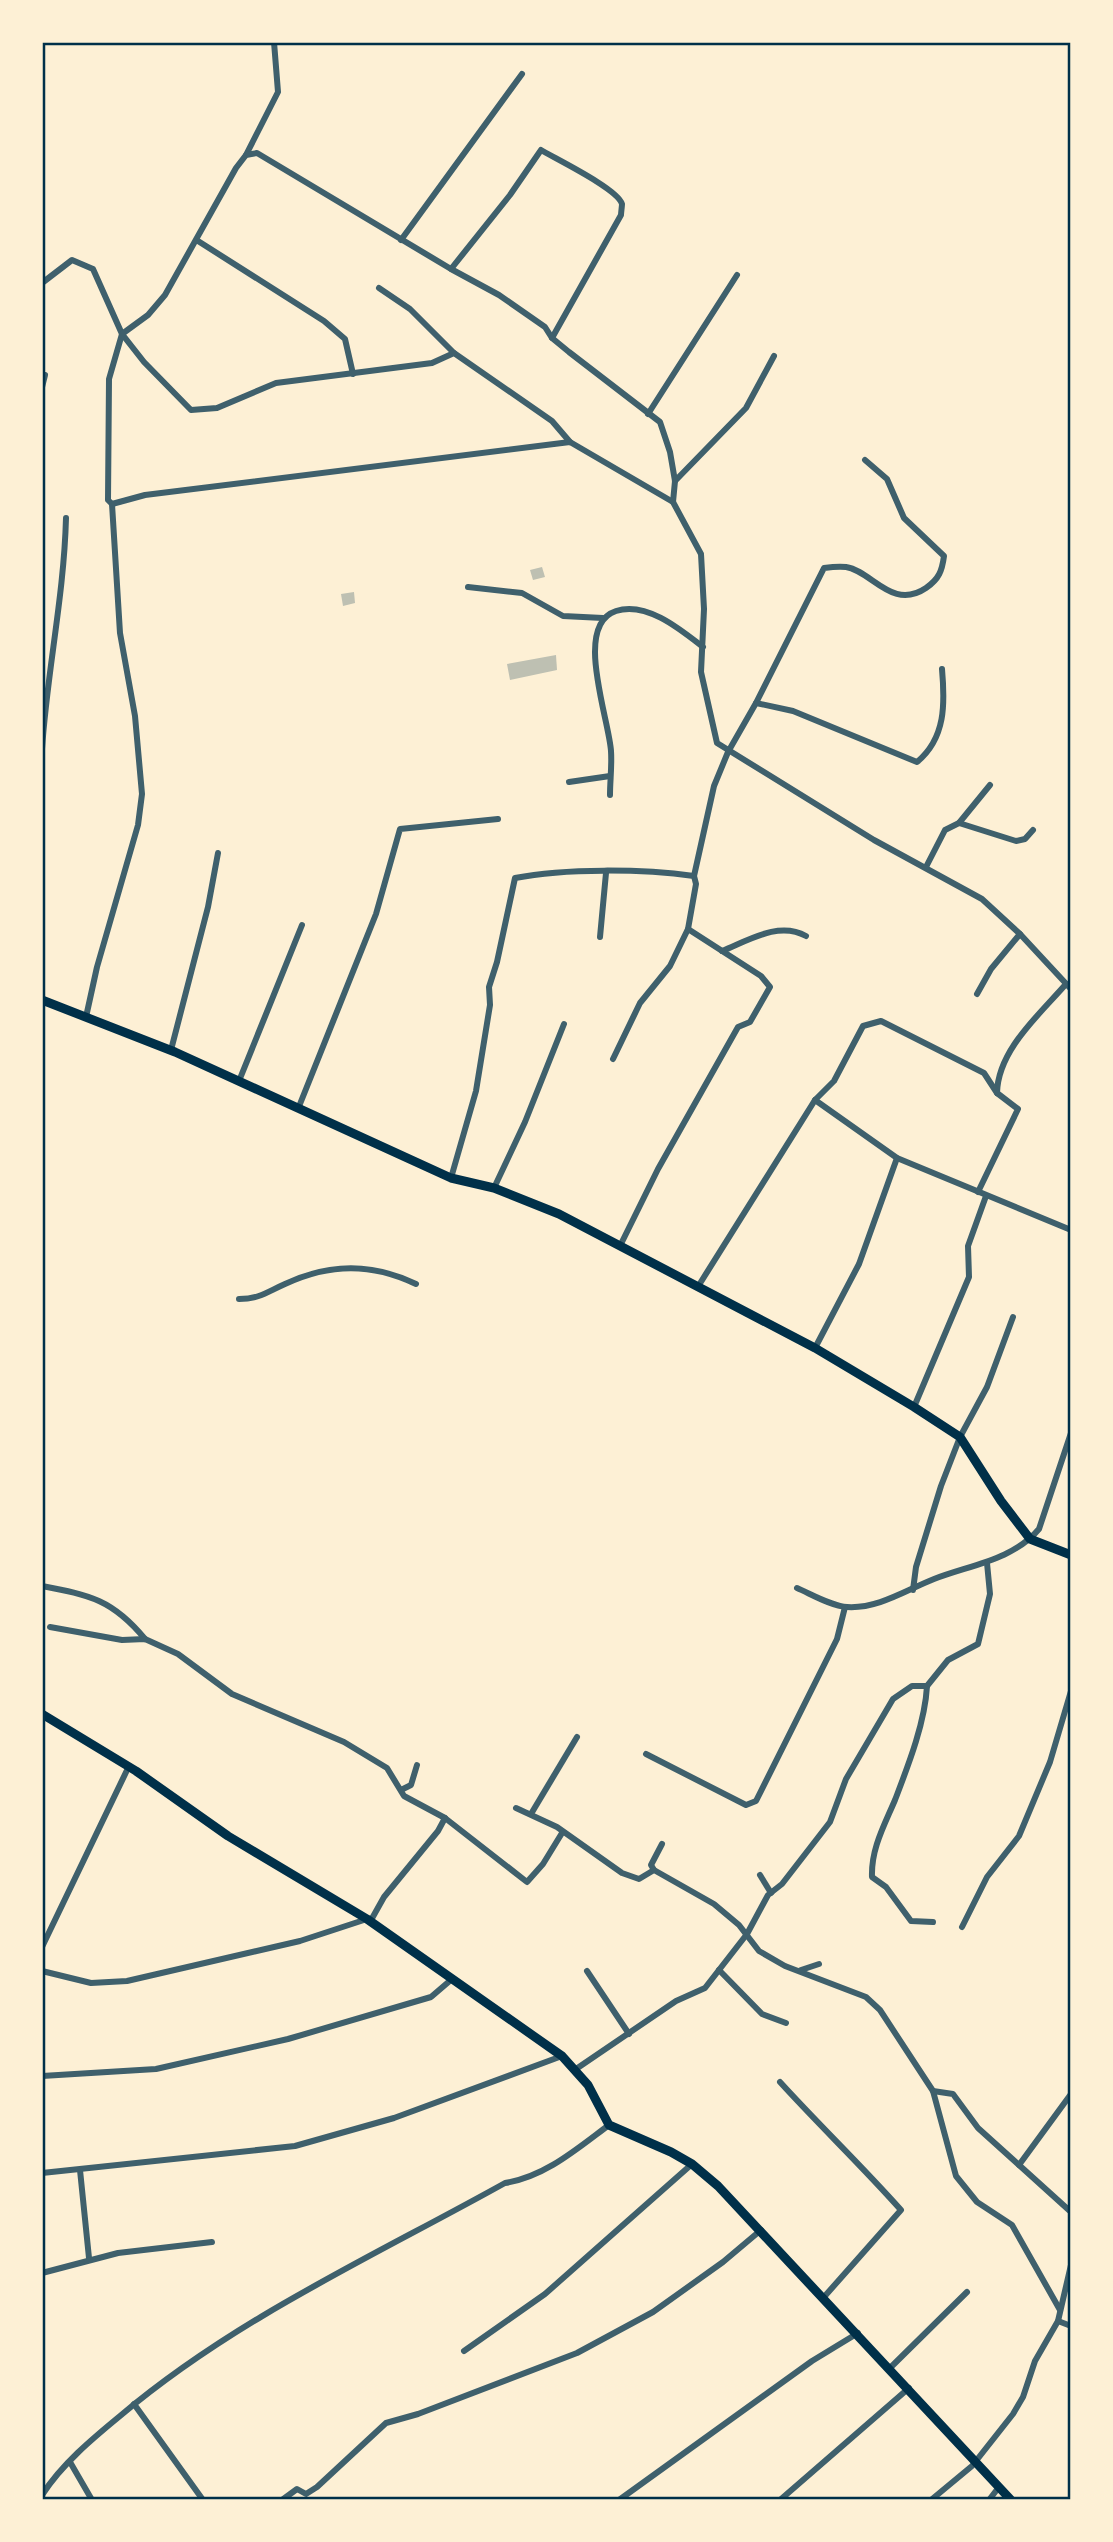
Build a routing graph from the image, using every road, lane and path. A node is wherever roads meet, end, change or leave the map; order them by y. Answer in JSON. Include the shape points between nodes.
{"nodes":[{"id":1,"x":274,"y":42,"type":"edge"},
{"id":2,"x":522,"y":74,"type":"dead end"},
{"id":3,"x":246,"y":155,"type":"junction"},
{"id":4,"x":401,"y":240,"type":"junction"},
{"id":5,"x":198,"y":241,"type":"junction"},
{"id":6,"x":451,"y":270,"type":"junction"},
{"id":7,"x":737,"y":275,"type":"dead end"},
{"id":8,"x":42,"y":283,"type":"edge"},
{"id":9,"x":379,"y":288,"type":"dead end"},
{"id":10,"x":121,"y":334,"type":"junction"},
{"id":11,"x":552,"y":338,"type":"junction"},
{"id":12,"x":454,"y":353,"type":"junction"},
{"id":13,"x":774,"y":356,"type":"dead end"},
{"id":14,"x":353,"y":374,"type":"junction"},
{"id":15,"x":45,"y":375,"type":"dead end"},
{"id":16,"x":42,"y":387,"type":"edge"},
{"id":17,"x":648,"y":414,"type":"junction"},
{"id":18,"x":570,"y":442,"type":"junction"},
{"id":19,"x":865,"y":460,"type":"dead end"},
{"id":20,"x":675,"y":481,"type":"junction"},
{"id":21,"x":673,"y":502,"type":"junction"},
{"id":22,"x":112,"y":504,"type":"junction"},
{"id":23,"x":66,"y":518,"type":"dead end"},
{"id":24,"x":468,"y":587,"type":"dead end"},
{"id":25,"x":603,"y":618,"type":"junction"},
{"id":26,"x":702,"y":647,"type":"junction"},
{"id":27,"x":942,"y":669,"type":"dead end"},
{"id":28,"x":756,"y":703,"type":"junction"},
{"id":29,"x":42,"y":750,"type":"edge"},
{"id":30,"x":728,"y":751,"type":"junction"},
{"id":31,"x":610,"y":776,"type":"junction"},
{"id":32,"x":569,"y":782,"type":"dead end"},
{"id":33,"x":990,"y":785,"type":"dead end"},
{"id":34,"x":610,"y":795,"type":"dead end"},
{"id":35,"x":498,"y":819,"type":"dead end"},
{"id":36,"x":959,"y":823,"type":"junction"},
{"id":37,"x":1033,"y":830,"type":"dead end"},
{"id":38,"x":218,"y":853,"type":"dead end"},
{"id":39,"x":926,"y":867,"type":"junction"},
{"id":40,"x":606,"y":873,"type":"junction"},
{"id":41,"x":694,"y":876,"type":"junction"},
{"id":42,"x":302,"y":925,"type":"dead end"},
{"id":43,"x":688,"y":929,"type":"junction"},
{"id":44,"x":1020,"y":934,"type":"junction"},
{"id":45,"x":807,"y":936,"type":"dead end"},
{"id":46,"x":600,"y":937,"type":"dead end"},
{"id":47,"x":722,"y":951,"type":"junction"},
{"id":48,"x":1069,"y":986,"type":"edge"},
{"id":49,"x":978,"y":994,"type":"dead end"},
{"id":50,"x":42,"y":1000,"type":"edge"},
{"id":51,"x":86,"y":1017,"type":"junction"},
{"id":52,"x":564,"y":1024,"type":"dead end"},
{"id":53,"x":171,"y":1050,"type":"junction"},
{"id":54,"x":613,"y":1059,"type":"dead end"},
{"id":55,"x":239,"y":1081,"type":"junction"},
{"id":56,"x":997,"y":1093,"type":"junction"},
{"id":57,"x":816,"y":1100,"type":"junction"},
{"id":58,"x":298,"y":1109,"type":"junction"},
{"id":59,"x":897,"y":1158,"type":"junction"},
{"id":60,"x":451,"y":1178,"type":"junction"},
{"id":61,"x":494,"y":1188,"type":"junction"},
{"id":62,"x":978,"y":1192,"type":"junction"},
{"id":63,"x":986,"y":1196,"type":"junction"},
{"id":64,"x":1071,"y":1230,"type":"edge"},
{"id":65,"x":620,"y":1246,"type":"junction"},
{"id":66,"x":416,"y":1284,"type":"dead end"},
{"id":67,"x":699,"y":1285,"type":"junction"},
{"id":68,"x":239,"y":1299,"type":"dead end"},
{"id":69,"x":1013,"y":1317,"type":"dead end"},
{"id":70,"x":815,"y":1348,"type":"junction"},
{"id":71,"x":915,"y":1407,"type":"junction"},
{"id":72,"x":1071,"y":1433,"type":"edge"},
{"id":73,"x":960,"y":1437,"type":"junction"},
{"id":74,"x":1030,"y":1539,"type":"junction"},
{"id":75,"x":1071,"y":1555,"type":"edge"},
{"id":76,"x":987,"y":1563,"type":"junction"},
{"id":77,"x":42,"y":1586,"type":"edge"},
{"id":78,"x":797,"y":1588,"type":"dead end"},
{"id":79,"x":913,"y":1590,"type":"junction"},
{"id":80,"x":845,"y":1607,"type":"junction"},
{"id":81,"x":50,"y":1627,"type":"dead end"},
{"id":82,"x":145,"y":1639,"type":"junction"},
{"id":83,"x":927,"y":1686,"type":"junction"},
{"id":84,"x":1071,"y":1691,"type":"edge"},
{"id":85,"x":42,"y":1714,"type":"edge"},
{"id":86,"x":577,"y":1737,"type":"dead end"},
{"id":87,"x":646,"y":1754,"type":"dead end"},
{"id":88,"x":417,"y":1765,"type":"dead end"},
{"id":89,"x":129,"y":1766,"type":"junction"},
{"id":90,"x":401,"y":1790,"type":"junction"},
{"id":91,"x":516,"y":1808,"type":"dead end"},
{"id":92,"x":531,"y":1814,"type":"junction"},
{"id":93,"x":445,"y":1818,"type":"junction"},
{"id":94,"x":562,"y":1833,"type":"junction"},
{"id":95,"x":662,"y":1844,"type":"dead end"},
{"id":96,"x":654,"y":1870,"type":"junction"},
{"id":97,"x":760,"y":1875,"type":"dead end"},
{"id":98,"x":771,"y":1893,"type":"junction"},
{"id":99,"x":368,"y":1920,"type":"junction"},
{"id":100,"x":933,"y":1922,"type":"dead end"},
{"id":101,"x":961,"y":1927,"type":"dead end"},
{"id":102,"x":747,"y":1934,"type":"junction"},
{"id":103,"x":42,"y":1947,"type":"edge"},
{"id":104,"x":819,"y":1964,"type":"dead end"},
{"id":105,"x":719,"y":1970,"type":"junction"},
{"id":106,"x":801,"y":1970,"type":"junction"},
{"id":107,"x":42,"y":1971,"type":"edge"},
{"id":108,"x":587,"y":1971,"type":"dead end"},
{"id":109,"x":452,"y":1979,"type":"junction"},
{"id":110,"x":786,"y":2023,"type":"dead end"},
{"id":111,"x":629,"y":2034,"type":"junction"},
{"id":112,"x":562,"y":2056,"type":"junction"},
{"id":113,"x":576,"y":2069,"type":"junction"},
{"id":114,"x":42,"y":2076,"type":"edge"},
{"id":115,"x":780,"y":2082,"type":"dead end"},
{"id":116,"x":933,"y":2091,"type":"junction"},
{"id":117,"x":1071,"y":2094,"type":"edge"},
{"id":118,"x":609,"y":2125,"type":"junction"},
{"id":119,"x":692,"y":2164,"type":"junction"},
{"id":120,"x":1019,"y":2165,"type":"junction"},
{"id":121,"x":80,"y":2170,"type":"junction"},
{"id":122,"x":42,"y":2173,"type":"edge"},
{"id":123,"x":1071,"y":2212,"type":"edge"},
{"id":124,"x":762,"y":2230,"type":"junction"},
{"id":125,"x":212,"y":2242,"type":"dead end"},
{"id":126,"x":89,"y":2258,"type":"junction"},
{"id":127,"x":1071,"y":2265,"type":"edge"},
{"id":128,"x":42,"y":2273,"type":"edge"},
{"id":129,"x":967,"y":2292,"type":"dead end"},
{"id":130,"x":824,"y":2297,"type":"junction"},
{"id":131,"x":1060,"y":2310,"type":"junction"},
{"id":132,"x":1058,"y":2321,"type":"junction"},
{"id":133,"x":1071,"y":2326,"type":"edge"},
{"id":134,"x":858,"y":2333,"type":"junction"},
{"id":135,"x":464,"y":2351,"type":"dead end"},
{"id":136,"x":890,"y":2368,"type":"junction"},
{"id":137,"x":909,"y":2388,"type":"junction"},
{"id":138,"x":134,"y":2404,"type":"junction"},
{"id":139,"x":975,"y":2461,"type":"junction"},
{"id":140,"x":70,"y":2462,"type":"junction"},
{"id":141,"x":999,"y":2487,"type":"junction"},
{"id":142,"x":42,"y":2495,"type":"edge"},
{"id":143,"x":92,"y":2500,"type":"edge"},
{"id":144,"x":203,"y":2500,"type":"edge"},
{"id":145,"x":282,"y":2500,"type":"edge"},
{"id":146,"x":619,"y":2500,"type":"edge"},
{"id":147,"x":780,"y":2500,"type":"edge"},
{"id":148,"x":931,"y":2500,"type":"edge"},
{"id":149,"x":989,"y":2500,"type":"edge"},
{"id":150,"x":1011,"y":2500,"type":"edge"}],
"edges":[{"from":1,"to":3,"type":"street","via":[[278,92]]},
{"from":2,"to":4,"type":"street"},
{"from":3,"to":4,"type":"street","via":[[257,153]]},
{"from":3,"to":5,"type":"street"},
{"from":4,"to":6,"type":"street"},
{"from":5,"to":10,"type":"street","via":[[148,315]]},
{"from":5,"to":14,"type":"street","via":[[324,321],[345,340]]},
{"from":6,"to":11,"type":"street","via":[[499,295],[545,327]]},
{"from":6,"to":11,"type":"street","via":[[541,150],[588,177],[618,198],[621,215]]},
{"from":7,"to":17,"type":"street"},
{"from":8,"to":10,"type":"street","via":[[72,260],[93,269]]},
{"from":9,"to":12,"type":"street","via":[[410,309]]},
{"from":10,"to":14,"type":"street","via":[[191,410],[217,408],[276,383]]},
{"from":10,"to":22,"type":"street","via":[[109,379],[108,500]]},
{"from":11,"to":17,"type":"street"},
{"from":12,"to":14,"type":"street","via":[[432,363]]},
{"from":12,"to":18,"type":"street","via":[[552,421]]},
{"from":13,"to":20,"type":"street","via":[[746,408]]},
{"from":15,"to":16,"type":"street"},
{"from":17,"to":20,"type":"street","via":[[660,422]]},
{"from":18,"to":21,"type":"street"},
{"from":18,"to":22,"type":"street","via":[[145,495]]},
{"from":19,"to":28,"type":"street","via":[[887,479],[904,518],[944,556],[942,571],[922,591],[908,594],[893,593],[848,567],[824,568]]},
{"from":20,"to":21,"type":"street"},
{"from":21,"to":26,"type":"street","via":[[701,554]]},
{"from":22,"to":51,"type":"street","via":[[120,633],[135,716],[142,794],[138,825]]},
{"from":23,"to":29,"type":"street"},
{"from":24,"to":25,"type":"street","via":[[522,593],[563,615]]},
{"from":25,"to":26,"type":"street","via":[[626,608],[646,612]]},
{"from":25,"to":31,"type":"street","via":[[594,642],[611,749]]},
{"from":26,"to":30,"type":"street","via":[[701,672],[717,743]]},
{"from":27,"to":28,"type":"street","via":[[942,723],[917,762],[793,711]]},
{"from":28,"to":30,"type":"street"},
{"from":30,"to":39,"type":"street"},
{"from":30,"to":41,"type":"street"},
{"from":31,"to":32,"type":"street"},
{"from":31,"to":34,"type":"street"},
{"from":33,"to":36,"type":"street"},
{"from":35,"to":58,"type":"street","via":[[400,829],[376,914]]},
{"from":36,"to":37,"type":"street","via":[[1016,841]]},
{"from":36,"to":39,"type":"street","via":[[940,836]]},
{"from":38,"to":53,"type":"street"},
{"from":39,"to":44,"type":"street","via":[[982,899]]},
{"from":40,"to":41,"type":"street"},
{"from":40,"to":46,"type":"street"},
{"from":40,"to":60,"type":"street","via":[[515,878],[489,987],[491,1005],[476,1091]]},
{"from":41,"to":43,"type":"street"},
{"from":42,"to":55,"type":"street"},
{"from":43,"to":47,"type":"street"},
{"from":43,"to":54,"type":"street","via":[[670,965],[640,1003]]},
{"from":44,"to":48,"type":"street"},
{"from":44,"to":49,"type":"street","via":[[991,969]]},
{"from":45,"to":47,"type":"street","via":[[792,928],[769,932]]},
{"from":47,"to":65,"type":"street","via":[[770,987],[750,1022],[738,1027]]},
{"from":48,"to":56,"type":"street","via":[[1017,1042],[997,1073]]},
{"from":50,"to":51,"type":"main road"},
{"from":51,"to":53,"type":"main road"},
{"from":52,"to":61,"type":"street"},
{"from":53,"to":55,"type":"main road"},
{"from":55,"to":58,"type":"main road"},
{"from":56,"to":57,"type":"street","via":[[984,1073],[881,1021],[863,1026],[834,1081]]},
{"from":56,"to":62,"type":"street","via":[[1018,1109]]},
{"from":57,"to":59,"type":"street"},
{"from":57,"to":67,"type":"street"},
{"from":58,"to":60,"type":"main road"},
{"from":59,"to":62,"type":"street"},
{"from":59,"to":70,"type":"street","via":[[859,1264]]},
{"from":60,"to":61,"type":"main road"},
{"from":61,"to":65,"type":"main road","via":[[559,1214]]},
{"from":62,"to":63,"type":"street"},
{"from":63,"to":64,"type":"street"},
{"from":63,"to":71,"type":"street","via":[[968,1246],[969,1277]]},
{"from":65,"to":67,"type":"main road"},
{"from":66,"to":68,"type":"street","via":[[389,1271],[319,1270],[258,1299]]},
{"from":67,"to":70,"type":"main road"},
{"from":69,"to":73,"type":"street","via":[[987,1387]]},
{"from":70,"to":71,"type":"main road"},
{"from":71,"to":73,"type":"main road"},
{"from":72,"to":74,"type":"street","via":[[1039,1529]]},
{"from":73,"to":74,"type":"main road"},
{"from":73,"to":79,"type":"street","via":[[916,1567]]},
{"from":74,"to":75,"type":"main road"},
{"from":74,"to":76,"type":"street"},
{"from":76,"to":79,"type":"street"},
{"from":76,"to":83,"type":"street","via":[[990,1594],[978,1644],[948,1660]]},
{"from":77,"to":82,"type":"street","via":[[80,1593],[112,1606]]},
{"from":78,"to":80,"type":"street"},
{"from":79,"to":80,"type":"street","via":[[884,1601]]},
{"from":80,"to":87,"type":"street","via":[[837,1639],[756,1801],[746,1805]]},
{"from":81,"to":82,"type":"street","via":[[122,1640]]},
{"from":82,"to":90,"type":"street","via":[[178,1654],[232,1694],[344,1742],[387,1768]]},
{"from":83,"to":98,"type":"street","via":[[912,1686],[893,1699],[846,1779],[830,1822]]},
{"from":83,"to":100,"type":"street","via":[[897,1793],[871,1858],[873,1877],[911,1921]]},
{"from":84,"to":101,"type":"street","via":[[1062,1727],[1019,1836],[987,1877]]},
{"from":85,"to":89,"type":"main road"},
{"from":86,"to":92,"type":"street"},
{"from":88,"to":90,"type":"street","via":[[411,1786]]},
{"from":89,"to":99,"type":"main road","via":[[228,1836]]},
{"from":89,"to":103,"type":"street"},
{"from":90,"to":93,"type":"street"},
{"from":91,"to":92,"type":"street"},
{"from":92,"to":94,"type":"street"},
{"from":93,"to":94,"type":"street","via":[[527,1882]]},
{"from":93,"to":99,"type":"street"},
{"from":94,"to":96,"type":"street","via":[[622,1873],[639,1879]]},
{"from":95,"to":96,"type":"street"},
{"from":96,"to":102,"type":"street","via":[[714,1904]]},
{"from":97,"to":98,"type":"street"},
{"from":98,"to":102,"type":"street"},
{"from":99,"to":107,"type":"street","via":[[300,1941],[127,1981],[91,1983]]},
{"from":99,"to":109,"type":"main road"},
{"from":102,"to":105,"type":"street"},
{"from":102,"to":106,"type":"street","via":[[759,1951]]},
{"from":104,"to":106,"type":"street"},
{"from":105,"to":110,"type":"street","via":[[762,2014]]},
{"from":105,"to":111,"type":"street","via":[[705,1988],[676,2001]]},
{"from":106,"to":116,"type":"street","via":[[866,1997],[880,2010]]},
{"from":108,"to":111,"type":"street"},
{"from":109,"to":112,"type":"main road"},
{"from":109,"to":114,"type":"street","via":[[431,1997],[288,2039],[156,2069]]},
{"from":111,"to":113,"type":"street"},
{"from":112,"to":113,"type":"main road"},
{"from":112,"to":121,"type":"street","via":[[394,2118],[295,2146]]},
{"from":113,"to":118,"type":"main road"},
{"from":115,"to":130,"type":"street","via":[[901,2210]]},
{"from":116,"to":120,"type":"street","via":[[953,2094],[978,2127]]},
{"from":116,"to":131,"type":"street","via":[[956,2176],[977,2202],[1012,2225]]},
{"from":117,"to":120,"type":"street"},
{"from":118,"to":119,"type":"main road"},
{"from":118,"to":138,"type":"street","via":[[525,2180],[505,2183],[259,2317]]},
{"from":119,"to":124,"type":"main road"},
{"from":119,"to":135,"type":"street","via":[[545,2294]]},
{"from":120,"to":123,"type":"street"},
{"from":121,"to":122,"type":"street"},
{"from":121,"to":126,"type":"street"},
{"from":124,"to":130,"type":"main road"},
{"from":124,"to":145,"type":"street","via":[[653,2312],[577,2353],[386,2423],[317,2487],[306,2494],[297,2489]]},
{"from":125,"to":126,"type":"street"},
{"from":126,"to":128,"type":"street"},
{"from":127,"to":131,"type":"street"},
{"from":129,"to":136,"type":"street"},
{"from":130,"to":134,"type":"main road"},
{"from":131,"to":132,"type":"street"},
{"from":132,"to":133,"type":"street"},
{"from":132,"to":139,"type":"street","via":[[1035,2361],[1023,2398]]},
{"from":134,"to":136,"type":"main road"},
{"from":134,"to":146,"type":"street"},
{"from":136,"to":137,"type":"main road"},
{"from":137,"to":139,"type":"main road"},
{"from":137,"to":147,"type":"street"},
{"from":138,"to":140,"type":"street"},
{"from":138,"to":144,"type":"street"},
{"from":139,"to":141,"type":"main road"},
{"from":139,"to":148,"type":"street","via":[[958,2481]]},
{"from":140,"to":142,"type":"street"},
{"from":140,"to":143,"type":"street"},
{"from":141,"to":149,"type":"street"},
{"from":141,"to":150,"type":"main road"}]}
